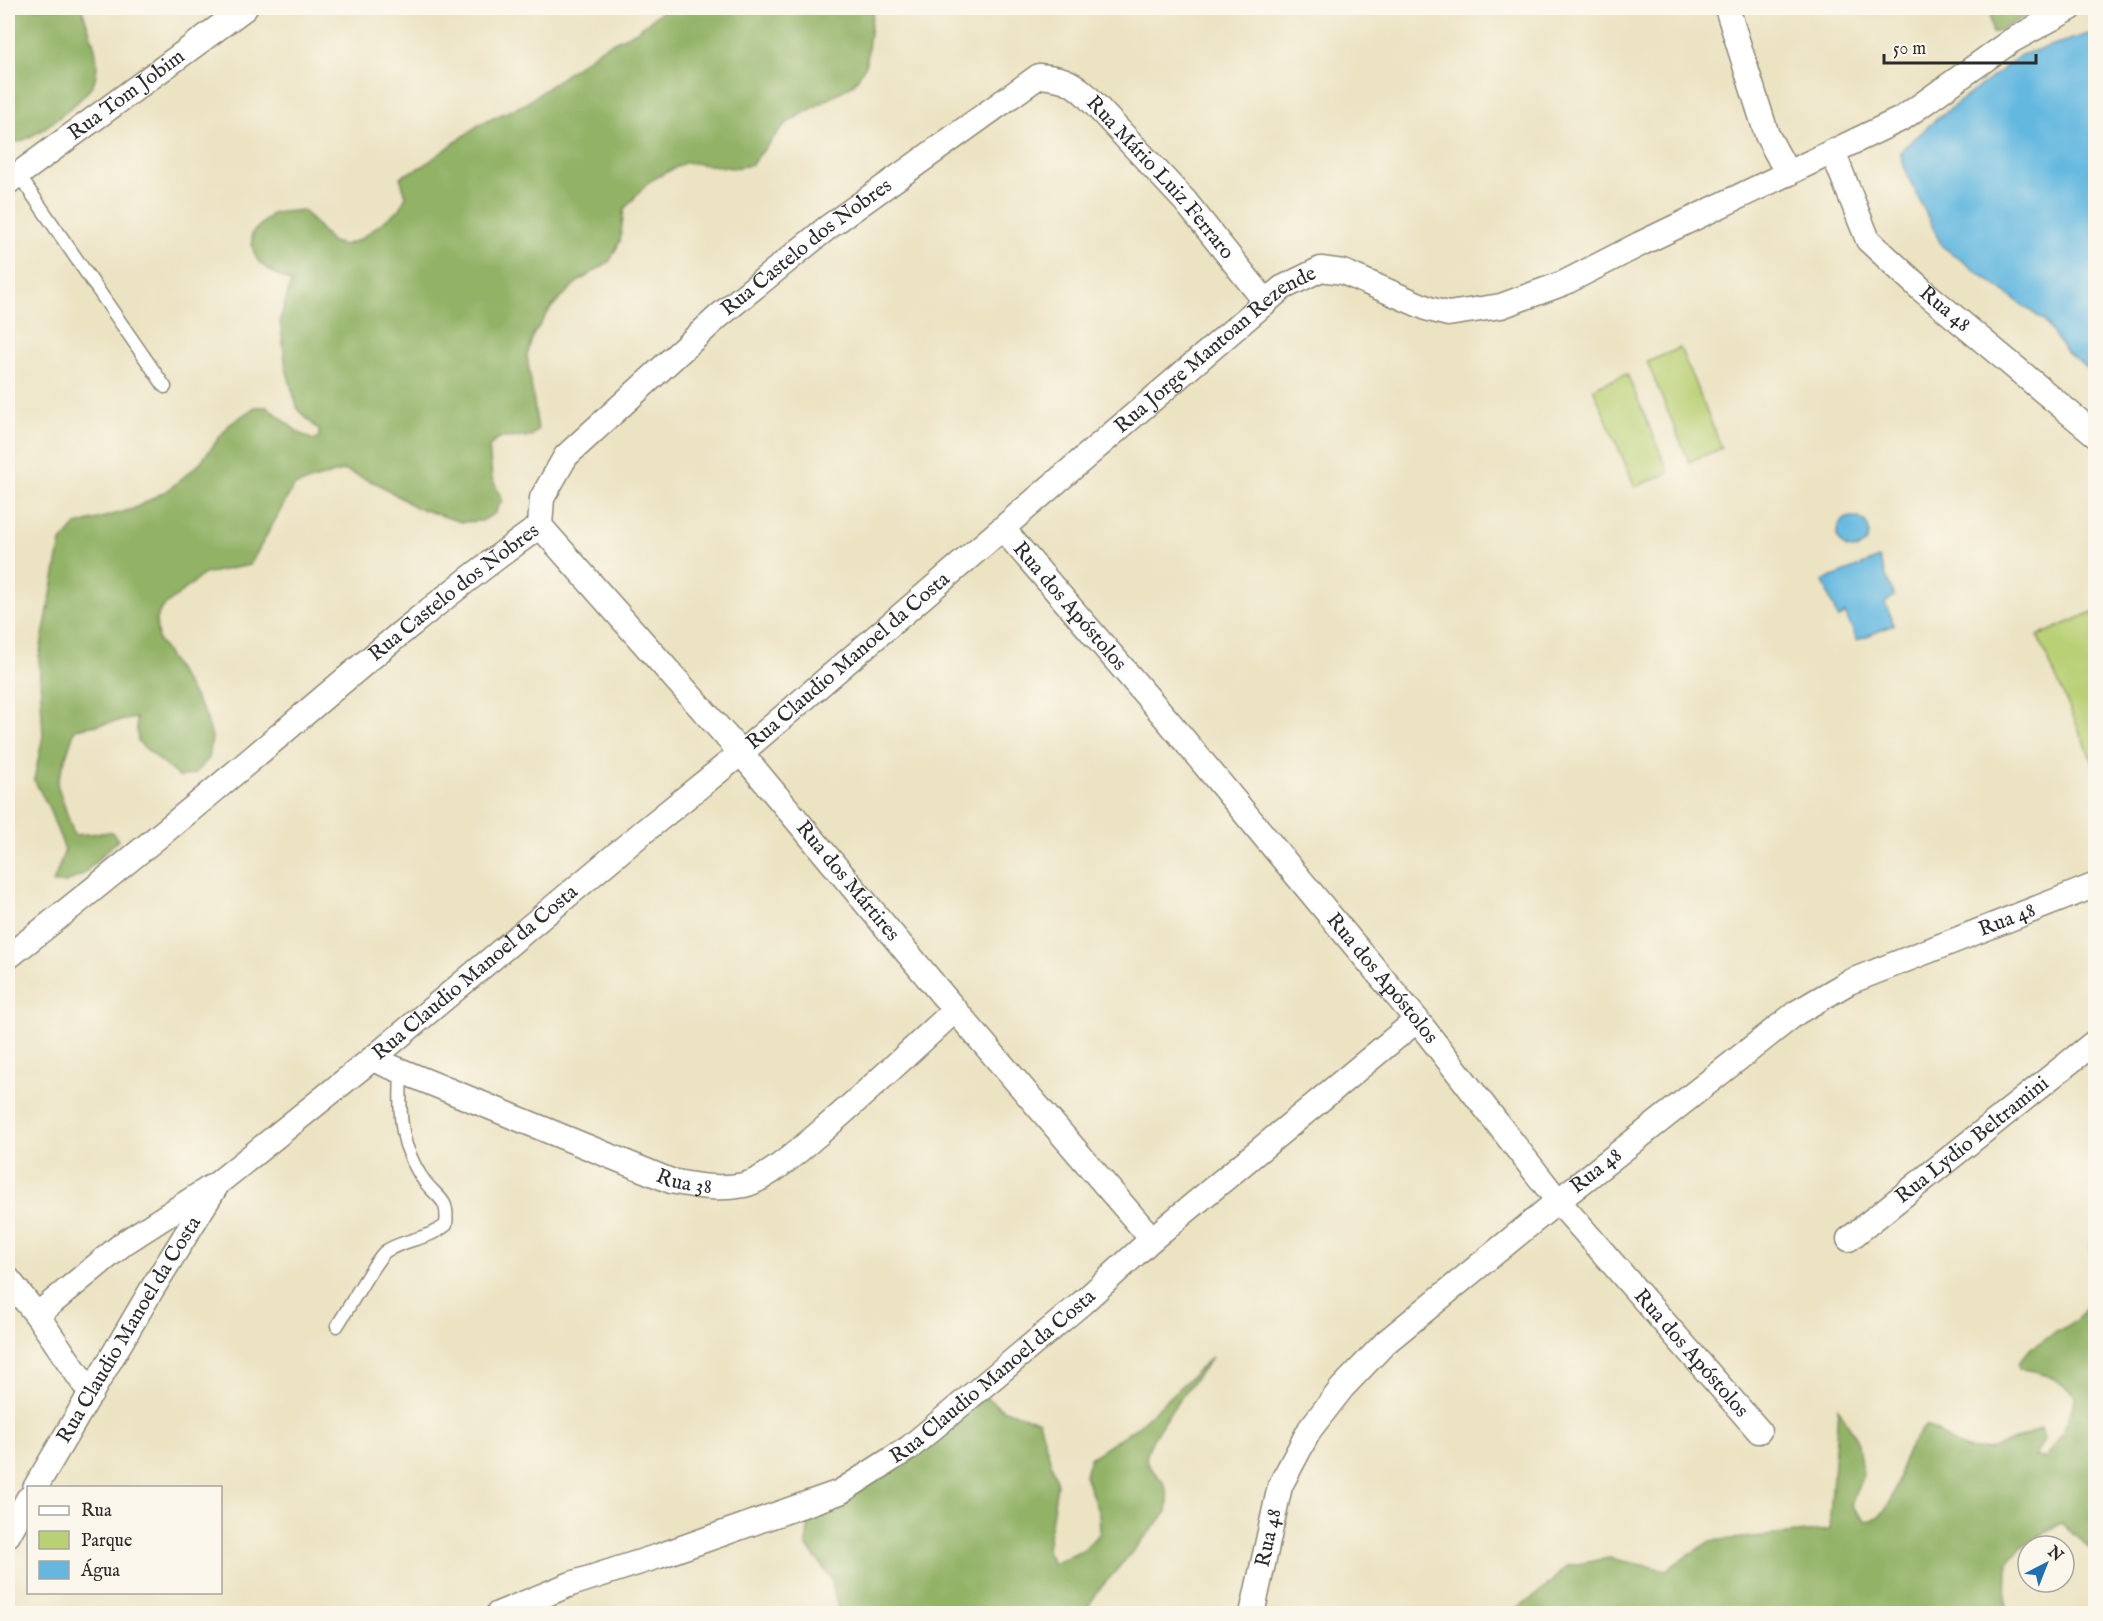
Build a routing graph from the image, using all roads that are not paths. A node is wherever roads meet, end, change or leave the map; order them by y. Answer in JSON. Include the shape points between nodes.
{"nodes":[{"id":1,"x":245,"y":8,"type":"edge"},
{"id":2,"x":1727,"y":8,"type":"edge"},
{"id":3,"x":2070,"y":8,"type":"edge"},
{"id":4,"x":1039,"y":76,"type":"joint"},
{"id":5,"x":1833,"y":152,"type":"junction"},
{"id":6,"x":1788,"y":174,"type":"junction"},
{"id":7,"x":13,"y":178,"type":"edge"},
{"id":8,"x":1266,"y":302,"type":"junction"},
{"id":9,"x":165,"y":387,"type":"dead end"},
{"id":10,"x":2096,"y":435,"type":"edge"},
{"id":11,"x":540,"y":526,"type":"junction"},
{"id":12,"x":1003,"y":529,"type":"junction"},
{"id":13,"x":741,"y":753,"type":"junction"},
{"id":14,"x":2096,"y":885,"type":"edge"},
{"id":15,"x":8,"y":957,"type":"edge"},
{"id":16,"x":955,"y":1010,"type":"junction"},
{"id":17,"x":1418,"y":1020,"type":"junction"},
{"id":18,"x":2096,"y":1041,"type":"edge"},
{"id":19,"x":372,"y":1059,"type":"junction"},
{"id":20,"x":401,"y":1070,"type":"junction"},
{"id":21,"x":218,"y":1183,"type":"junction"},
{"id":22,"x":1558,"y":1200,"type":"junction"},
{"id":23,"x":1152,"y":1239,"type":"junction"},
{"id":24,"x":1849,"y":1239,"type":"dead end"},
{"id":25,"x":8,"y":1279,"type":"edge"},
{"id":26,"x":37,"y":1315,"type":"junction"},
{"id":27,"x":338,"y":1326,"type":"dead end"},
{"id":28,"x":91,"y":1394,"type":"junction"},
{"id":29,"x":1759,"y":1431,"type":"dead end"},
{"id":30,"x":36,"y":1486,"type":"edge"},
{"id":31,"x":27,"y":1501,"type":"edge"},
{"id":32,"x":8,"y":1535,"type":"edge"},
{"id":33,"x":498,"y":1614,"type":"edge"},
{"id":34,"x":1252,"y":1614,"type":"edge"}],
"edges":[{"from":1,"to":7,"type":"street","name":"Rua Tom Jobim"},
{"from":2,"to":6,"type":"street","via":[[1767,135]]},
{"from":3,"to":5,"type":"street","name":"Rua Jorge Mantoan Rezende","via":[[2011,41],[1903,118]]},
{"from":4,"to":8,"type":"street","name":"Rua Mário Luiz Ferraro","via":[[1073,83],[1086,95],[1185,201]]},
{"from":4,"to":11,"type":"street","name":"Rua Castelo dos Nobres","via":[[827,228],[719,316],[566,456],[542,498]]},
{"from":5,"to":6,"type":"street","name":"Rua Jorge Mantoan Rezende"},
{"from":5,"to":10,"type":"street","name":"Rua 48","via":[[1868,240]]},
{"from":6,"to":8,"type":"street","name":"Rua Jorge Mantoan Rezende","via":[[1564,283],[1501,306],[1448,314],[1343,272],[1321,269],[1282,288]]},
{"from":7,"to":9,"type":"lane"},
{"from":8,"to":12,"type":"street","name":"Rua Jorge Mantoan Rezende"},
{"from":11,"to":13,"type":"street","name":"Rua dos Mártires"},
{"from":11,"to":15,"type":"street","name":"Rua Castelo dos Nobres","via":[[419,617]]},
{"from":12,"to":13,"type":"street","name":"Rua Claudio Manoel da Costa"},
{"from":12,"to":17,"type":"street","name":"Rua dos Apóstolos"},
{"from":13,"to":16,"type":"street","name":"Rua dos Mártires"},
{"from":13,"to":19,"type":"street","name":"Rua Claudio Manoel da Costa"},
{"from":14,"to":22,"type":"street","name":"Rua 48","via":[[1849,982],[1817,1000]]},
{"from":16,"to":20,"type":"street","name":"Rua 38","via":[[877,1084],[783,1164],[746,1184],[725,1187],[671,1181]]},
{"from":16,"to":23,"type":"street","name":"Rua dos Mártires"},
{"from":17,"to":22,"type":"street","name":"Rua dos Apóstolos"},
{"from":17,"to":23,"type":"street","name":"Rua Claudio Manoel da Costa"},
{"from":18,"to":24,"type":"street","name":"Rua Lydio Beltramini"},
{"from":19,"to":20,"type":"street","name":"Rua 38"},
{"from":19,"to":21,"type":"street","name":"Rua Claudio Manoel da Costa"},
{"from":20,"to":27,"type":"lane","via":[[400,1106],[406,1145],[424,1182],[444,1200],[448,1212],[446,1225],[436,1233],[383,1252]]},
{"from":21,"to":26,"type":"street","via":[[124,1243]]},
{"from":21,"to":28,"type":"street","name":"Rua Claudio Manoel da Costa"},
{"from":22,"to":29,"type":"street","name":"Rua dos Apóstolos"},
{"from":22,"to":34,"type":"street","name":"Rua 48","via":[[1386,1342],[1310,1429],[1280,1486]]},
{"from":23,"to":33,"type":"street","name":"Rua Claudio Manoel da Costa","via":[[909,1448],[840,1492],[571,1584]]},
{"from":25,"to":26,"type":"street"},
{"from":26,"to":28,"type":"street"},
{"from":28,"to":30,"type":"street","name":"Rua Claudio Manoel da Costa"},
{"from":31,"to":32,"type":"street"}]}
